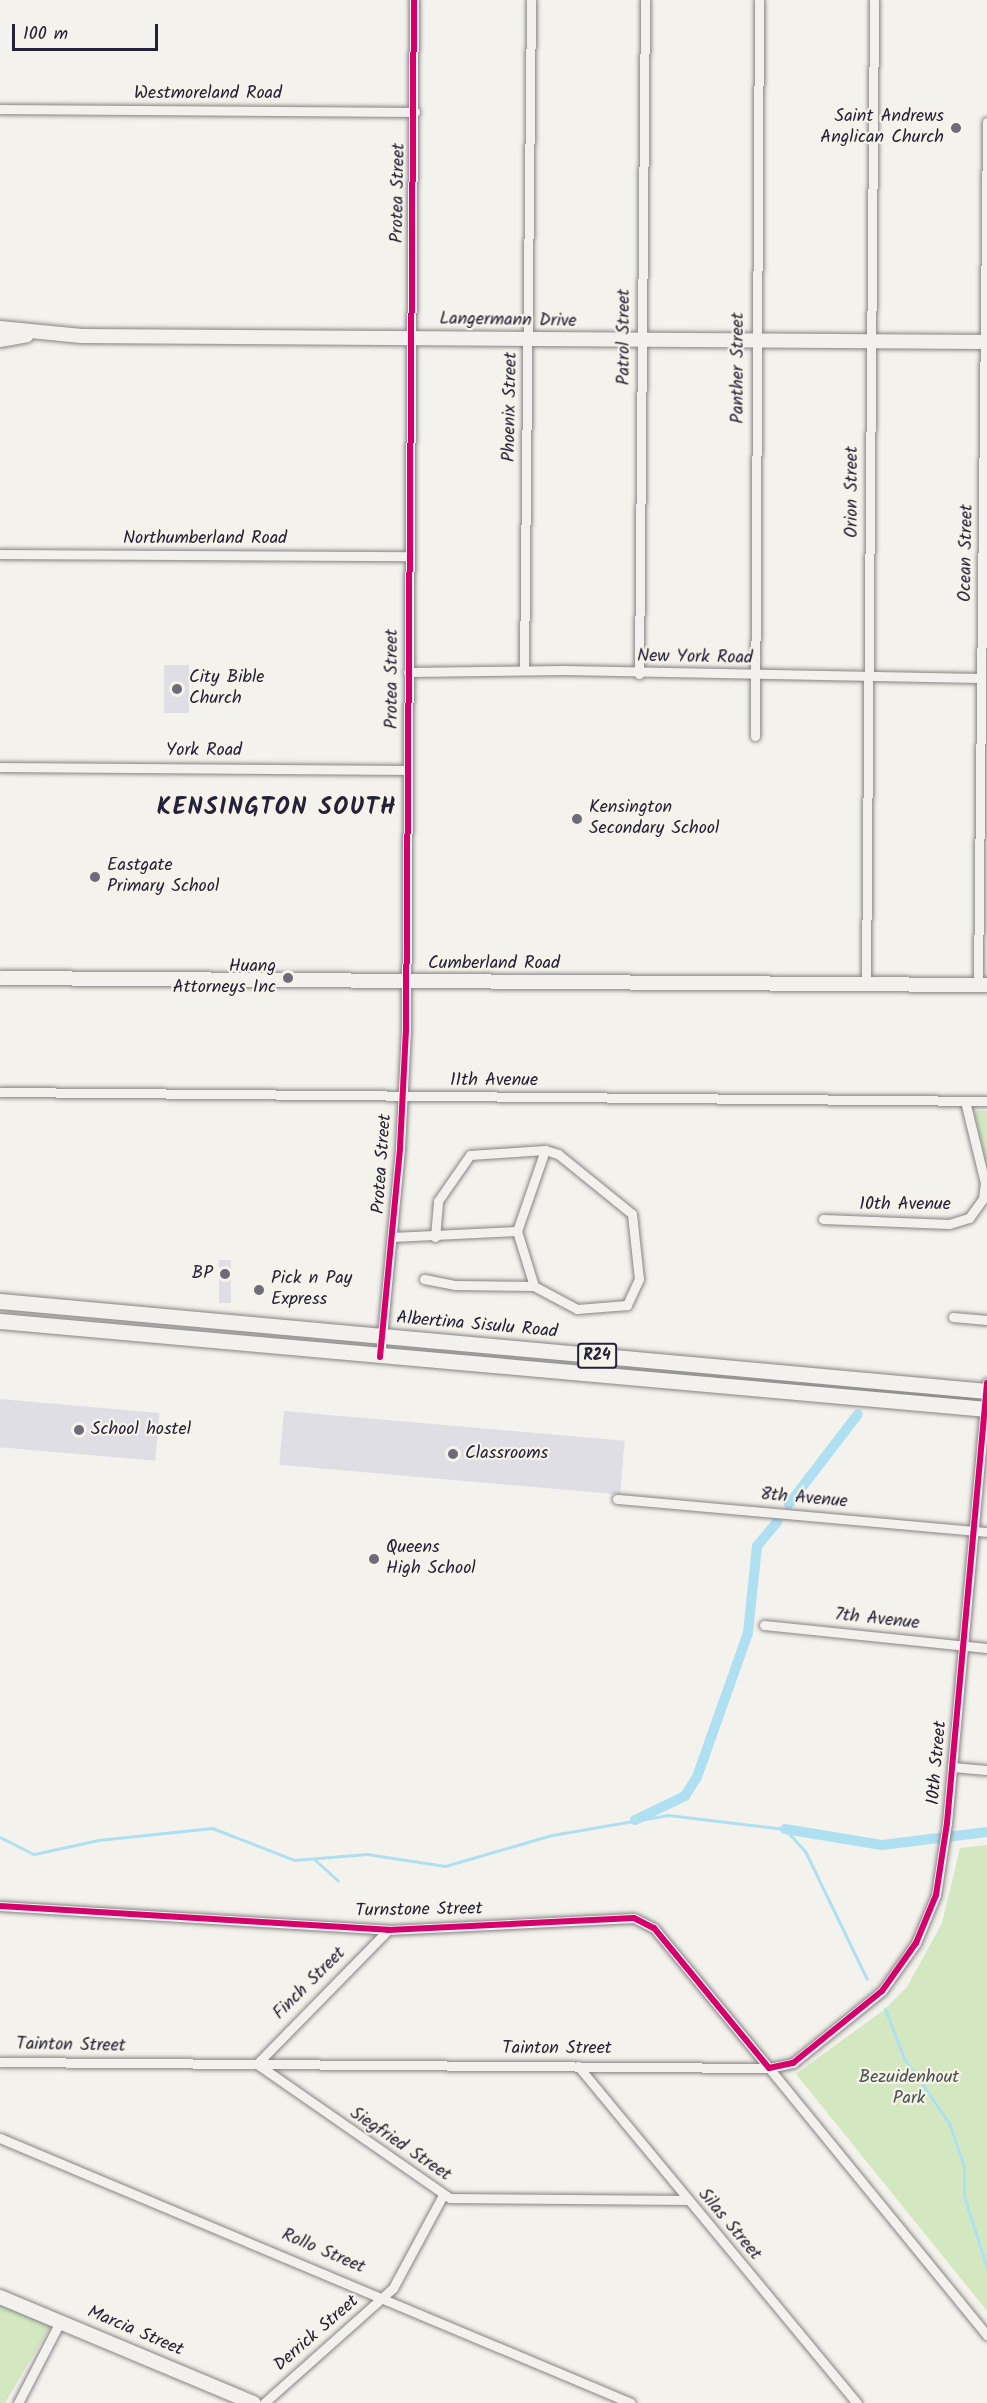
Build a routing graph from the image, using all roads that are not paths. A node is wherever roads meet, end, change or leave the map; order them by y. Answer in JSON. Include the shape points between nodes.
{"nodes":[{"id":1,"x":414,"y":0,"type":"edge"},
{"id":2,"x":531,"y":0,"type":"edge"},
{"id":3,"x":645,"y":0,"type":"edge"},
{"id":4,"x":759,"y":0,"type":"edge"},
{"id":5,"x":874,"y":0,"type":"edge"},
{"id":6,"x":0,"y":109,"type":"edge"},
{"id":7,"x":415,"y":112,"type":"junction"},
{"id":8,"x":987,"y":122,"type":"edge"},
{"id":9,"x":0,"y":328,"type":"edge"},
{"id":10,"x":29,"y":334,"type":"junction"},
{"id":11,"x":411,"y":338,"type":"junction"},
{"id":12,"x":528,"y":339,"type":"junction"},
{"id":13,"x":0,"y":340,"type":"edge"},
{"id":14,"x":642,"y":340,"type":"junction"},
{"id":15,"x":756,"y":342,"type":"junction"},
{"id":16,"x":871,"y":342,"type":"junction"},
{"id":17,"x":986,"y":342,"type":"edge"},
{"id":18,"x":0,"y":554,"type":"edge"},
{"id":19,"x":409,"y":556,"type":"junction"},
{"id":20,"x":524,"y":670,"type":"junction"},
{"id":21,"x":408,"y":672,"type":"junction"},
{"id":22,"x":639,"y":674,"type":"junction"},
{"id":23,"x":754,"y":676,"type":"junction"},
{"id":24,"x":868,"y":676,"type":"junction"},
{"id":25,"x":981,"y":678,"type":"junction"},
{"id":26,"x":755,"y":736,"type":"dead end"},
{"id":27,"x":0,"y":767,"type":"edge"},
{"id":28,"x":408,"y":770,"type":"junction"},
{"id":29,"x":0,"y":978,"type":"edge"},
{"id":30,"x":405,"y":982,"type":"junction"},
{"id":31,"x":866,"y":983,"type":"junction"},
{"id":32,"x":983,"y":984,"type":"edge"},
{"id":33,"x":0,"y":1092,"type":"edge"},
{"id":34,"x":403,"y":1096,"type":"junction"},
{"id":35,"x":965,"y":1101,"type":"junction"},
{"id":36,"x":987,"y":1101,"type":"edge"},
{"id":37,"x":545,"y":1150,"type":"junction"},
{"id":38,"x":823,"y":1219,"type":"dead end"},
{"id":39,"x":517,"y":1231,"type":"junction"},
{"id":40,"x":435,"y":1237,"type":"junction"},
{"id":41,"x":392,"y":1238,"type":"junction"},
{"id":42,"x":424,"y":1279,"type":"dead end"},
{"id":43,"x":534,"y":1286,"type":"junction"},
{"id":44,"x":0,"y":1301,"type":"edge"},
{"id":45,"x":953,"y":1317,"type":"dead end"},
{"id":46,"x":987,"y":1320,"type":"edge"},
{"id":47,"x":0,"y":1321,"type":"edge"},
{"id":48,"x":382,"y":1336,"type":"junction"},
{"id":49,"x":380,"y":1357,"type":"junction"},
{"id":50,"x":987,"y":1389,"type":"edge"},
{"id":51,"x":986,"y":1409,"type":"edge"},
{"id":52,"x":617,"y":1500,"type":"dead end"},
{"id":53,"x":975,"y":1531,"type":"junction"},
{"id":54,"x":987,"y":1532,"type":"edge"},
{"id":55,"x":764,"y":1625,"type":"dead end"},
{"id":56,"x":963,"y":1646,"type":"junction"},
{"id":57,"x":987,"y":1648,"type":"edge"},
{"id":58,"x":952,"y":1767,"type":"junction"},
{"id":59,"x":987,"y":1770,"type":"edge"},
{"id":60,"x":0,"y":1906,"type":"edge"},
{"id":61,"x":388,"y":1930,"type":"junction"},
{"id":62,"x":0,"y":2062,"type":"edge"},
{"id":63,"x":257,"y":2064,"type":"junction"},
{"id":64,"x":578,"y":2066,"type":"junction"},
{"id":65,"x":770,"y":2068,"type":"junction"},
{"id":66,"x":0,"y":2138,"type":"edge"},
{"id":67,"x":443,"y":2195,"type":"junction"},
{"id":68,"x":686,"y":2200,"type":"junction"},
{"id":69,"x":0,"y":2297,"type":"edge"},
{"id":70,"x":385,"y":2297,"type":"junction"},
{"id":71,"x":61,"y":2320,"type":"junction"},
{"id":72,"x":987,"y":2335,"type":"edge"},
{"id":73,"x":18,"y":2403,"type":"edge"},
{"id":74,"x":254,"y":2403,"type":"edge"},
{"id":75,"x":264,"y":2403,"type":"edge"},
{"id":76,"x":631,"y":2403,"type":"edge"},
{"id":77,"x":856,"y":2403,"type":"edge"}],
"edges":[{"from":1,"to":7,"type":"street","name":"Protea Street"},
{"from":2,"to":12,"type":"street","name":"Phoenix Street"},
{"from":3,"to":14,"type":"street","name":"Patrol Street"},
{"from":4,"to":15,"type":"street","name":"Panther Street"},
{"from":5,"to":16,"type":"street","name":"Orion Street"},
{"from":6,"to":7,"type":"street","name":"Westmoreland Road"},
{"from":7,"to":11,"type":"street","name":"Protea Street"},
{"from":8,"to":17,"type":"street","name":"Ocean Street"},
{"from":9,"to":10,"type":"main road","name":"Langermann Drive"},
{"from":10,"to":11,"type":"main road","name":"Langermann Drive"},
{"from":10,"to":13,"type":"main road","name":"Langermann Drive"},
{"from":11,"to":12,"type":"main road","name":"Langermann Drive"},
{"from":11,"to":19,"type":"street","name":"Protea Street"},
{"from":12,"to":14,"type":"main road","name":"Langermann Drive"},
{"from":12,"to":20,"type":"street","name":"Phoenix Street"},
{"from":14,"to":15,"type":"main road","name":"Langermann Drive"},
{"from":14,"to":22,"type":"street","name":"Patrol Street"},
{"from":15,"to":16,"type":"main road","name":"Langermann Drive"},
{"from":15,"to":23,"type":"street","name":"Panther Street"},
{"from":16,"to":17,"type":"main road","name":"Langermann Drive"},
{"from":16,"to":24,"type":"street","name":"Orion Street"},
{"from":17,"to":25,"type":"street","name":"Ocean Street"},
{"from":18,"to":19,"type":"street","name":"Northumberland Road"},
{"from":19,"to":21,"type":"street","name":"Protea Street"},
{"from":20,"to":21,"type":"street","name":"New York Road"},
{"from":20,"to":22,"type":"street","name":"New York Road"},
{"from":21,"to":28,"type":"street","name":"Protea Street"},
{"from":22,"to":23,"type":"street","name":"New York Road"},
{"from":23,"to":24,"type":"street","name":"New York Road"},
{"from":23,"to":26,"type":"street","name":"Panther Street"},
{"from":24,"to":25,"type":"street","name":"New York Road"},
{"from":24,"to":31,"type":"street","name":"Orion Street"},
{"from":25,"to":32,"type":"street","name":"Ocean Street"},
{"from":27,"to":28,"type":"street","name":"York Road"},
{"from":28,"to":30,"type":"street","name":"Protea Street"},
{"from":29,"to":30,"type":"main road","name":"Cumberland Road"},
{"from":30,"to":31,"type":"main road","name":"Cumberland Road"},
{"from":30,"to":34,"type":"street","name":"Protea Street"},
{"from":31,"to":32,"type":"main road","name":"Cumberland Road"},
{"from":33,"to":34,"type":"street","name":"11th Avenue"},
{"from":34,"to":35,"type":"street","name":"11th Avenue"},
{"from":34,"to":41,"type":"street","name":"Protea Street"},
{"from":35,"to":36,"type":"street","name":"11th Avenue"},
{"from":35,"to":38,"type":"street","name":"10th Avenue","via":[[985,1184],[983,1199],[969,1218],[949,1224]]},
{"from":37,"to":39,"type":"street"},
{"from":37,"to":40,"type":"street","via":[[466,1158],[438,1201]]},
{"from":37,"to":43,"type":"street","via":[[584,1171],[632,1214],[639,1279],[631,1301],[615,1309],[577,1310]]},
{"from":39,"to":40,"type":"street"},
{"from":39,"to":43,"type":"street"},
{"from":40,"to":41,"type":"street"},
{"from":41,"to":48,"type":"street","name":"Protea Street"},
{"from":42,"to":43,"type":"street","via":[[455,1285]]},
{"from":44,"to":48,"type":"main road","name":"Albertina Sisulu Road","number":"R24"},
{"from":45,"to":46,"type":"street"},
{"from":47,"to":49,"type":"main road","number":"R24"},
{"from":48,"to":49,"type":"street","name":"Protea Street"},
{"from":48,"to":50,"type":"main road","name":"Albertina Sisulu Road","number":"R24"},
{"from":49,"to":51,"type":"main road","number":"R24"},
{"from":50,"to":51,"type":"street","name":"10th Street"},
{"from":51,"to":53,"type":"street","name":"10th Street"},
{"from":52,"to":53,"type":"street","name":"8th Avenue"},
{"from":53,"to":54,"type":"street","name":"8th Avenue"},
{"from":53,"to":56,"type":"street","name":"10th Street"},
{"from":55,"to":56,"type":"street","name":"7th Avenue"},
{"from":56,"to":57,"type":"street","name":"7th Avenue"},
{"from":56,"to":58,"type":"street","name":"10th Street"},
{"from":58,"to":59,"type":"street"},
{"from":58,"to":65,"type":"street","name":"10th Street","via":[[946,1837],[929,1913],[896,1974],[867,2006],[822,2042],[793,2063]]},
{"from":60,"to":61,"type":"street","name":"Turnstone Street"},
{"from":61,"to":63,"type":"street","name":"Finch Street"},
{"from":61,"to":65,"type":"street","name":"Turnstone Street","via":[[641,1920],[662,1937]]},
{"from":62,"to":63,"type":"street","name":"Tainton Street"},
{"from":63,"to":64,"type":"street","name":"Tainton Street"},
{"from":63,"to":67,"type":"street","name":"Siegfried Street"},
{"from":64,"to":65,"type":"street","name":"Tainton Street"},
{"from":64,"to":68,"type":"street","name":"Silas Street"},
{"from":65,"to":72,"type":"street"},
{"from":66,"to":70,"type":"street","name":"Rollo Street"},
{"from":67,"to":68,"type":"street","name":"Siegfried Street","via":[[477,2201]]},
{"from":67,"to":70,"type":"street","name":"Derrick Street","via":[[399,2279]]},
{"from":68,"to":77,"type":"street","name":"Silas Street"},
{"from":69,"to":71,"type":"main road","name":"Marcia Street"},
{"from":70,"to":75,"type":"street","name":"Derrick Street"},
{"from":70,"to":76,"type":"street","name":"Rollo Street"},
{"from":71,"to":73,"type":"street"},
{"from":71,"to":74,"type":"main road","name":"Marcia Street"}]}
